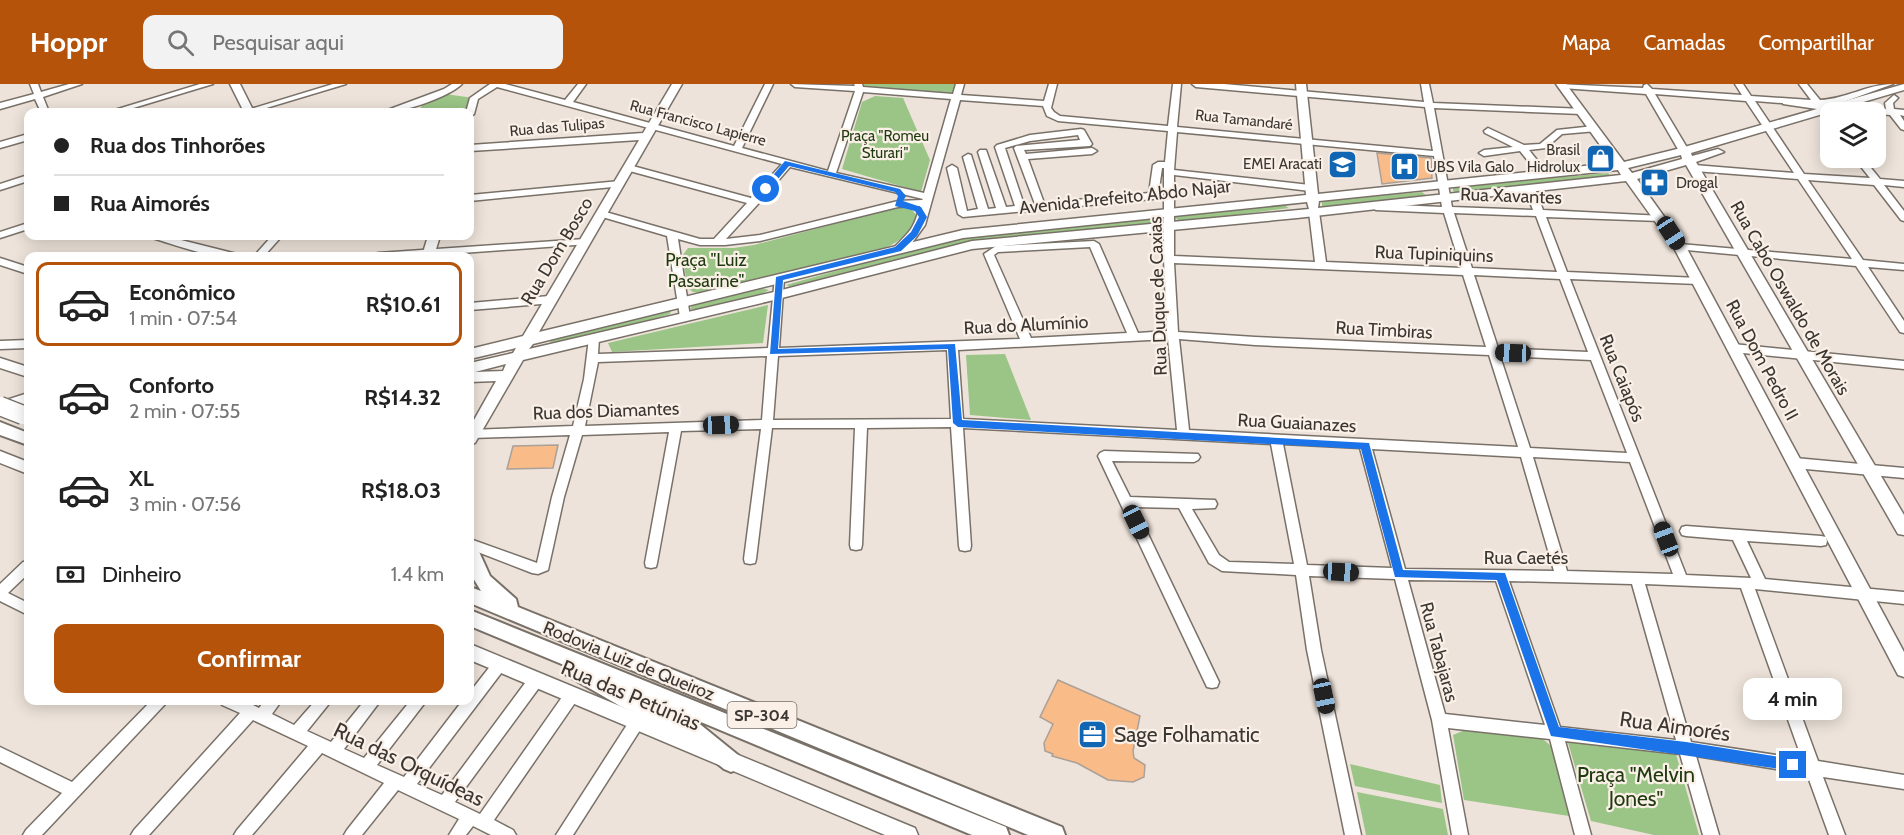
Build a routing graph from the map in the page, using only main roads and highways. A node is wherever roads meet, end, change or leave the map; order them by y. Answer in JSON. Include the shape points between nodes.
{"nodes":[{"id":1,"x":235,"y":84,"type":"edge"},
{"id":2,"x":677,"y":84,"type":"edge"},
{"id":3,"x":1562,"y":84,"type":"edge"},
{"id":4,"x":1301,"y":89,"type":"edge"},
{"id":5,"x":1897,"y":91,"type":"edge"},
{"id":6,"x":1858,"y":94,"type":"road end"},
{"id":7,"x":1787,"y":102,"type":"road end"},
{"id":8,"x":1868,"y":102,"type":"edge"},
{"id":9,"x":1820,"y":107,"type":"edge"},
{"id":10,"x":246,"y":108,"type":"edge"},
{"id":11,"x":1820,"y":117,"type":"edge"},
{"id":12,"x":1820,"y":121,"type":"edge"},
{"id":13,"x":649,"y":131,"type":"junction"},
{"id":14,"x":1770,"y":131,"type":"junction"},
{"id":15,"x":474,"y":148,"type":"edge"},
{"id":16,"x":1689,"y":160,"type":"junction"},
{"id":17,"x":1621,"y":166,"type":"junction"},
{"id":18,"x":1631,"y":177,"type":"junction"},
{"id":19,"x":1444,"y":191,"type":"junction"},
{"id":20,"x":1310,"y":193,"type":"junction"},
{"id":21,"x":1288,"y":200,"type":"junction"},
{"id":22,"x":1314,"y":212,"type":"junction"},
{"id":23,"x":1297,"y":214,"type":"junction"},
{"id":24,"x":539,"y":319,"type":"junction"},
{"id":25,"x":559,"y":332,"type":"junction"},
{"id":26,"x":526,"y":340,"type":"junction"},
{"id":27,"x":474,"y":353,"type":"edge"},
{"id":28,"x":517,"y":357,"type":"junction"},
{"id":29,"x":0,"y":363,"type":"edge"},
{"id":30,"x":474,"y":367,"type":"edge"},
{"id":31,"x":24,"y":371,"type":"edge"},
{"id":32,"x":506,"y":376,"type":"junction"},
{"id":33,"x":474,"y":377,"type":"edge"},
{"id":34,"x":24,"y":400,"type":"edge"},
{"id":35,"x":0,"y":409,"type":"edge"},
{"id":36,"x":24,"y":412,"type":"edge"},
{"id":37,"x":0,"y":428,"type":"edge"},
{"id":38,"x":474,"y":432,"type":"edge"},
{"id":39,"x":24,"y":437,"type":"edge"},
{"id":40,"x":0,"y":457,"type":"edge"},
{"id":41,"x":24,"y":466,"type":"edge"},
{"id":42,"x":1904,"y":529,"type":"edge"},
{"id":43,"x":474,"y":565,"type":"edge"},
{"id":44,"x":474,"y":597,"type":"edge"},
{"id":45,"x":474,"y":620,"type":"edge"},
{"id":46,"x":549,"y":628,"type":"junction"},
{"id":47,"x":525,"y":640,"type":"junction"},
{"id":48,"x":474,"y":654,"type":"edge"},
{"id":49,"x":1904,"y":669,"type":"edge"},
{"id":50,"x":731,"y":762,"type":"junction"},
{"id":51,"x":908,"y":835,"type":"edge"},
{"id":52,"x":998,"y":835,"type":"edge"},
{"id":53,"x":1054,"y":835,"type":"edge"}],
"edges":[{"from":1,"to":10,"type":"main road"},
{"from":2,"to":13,"type":"main road","name":"Rua Dom Bosco"},
{"from":3,"to":17,"type":"main road","name":"Rua Dom Pedro II"},
{"from":4,"to":20,"type":"main road"},
{"from":5,"to":6,"type":"main road"},
{"from":5,"to":8,"type":"main road","name":"Avenida Prefeito Abdo Najar"},
{"from":7,"to":9,"type":"main road"},
{"from":11,"to":14,"type":"main road","name":"Avenida Prefeito Abdo Najar"},
{"from":12,"to":14,"type":"main road","name":"Avenida Prefeito Abdo Najar"},
{"from":13,"to":15,"type":"main road","name":"Rua das Tulipas"},
{"from":13,"to":24,"type":"main road","name":"Rua Dom Bosco"},
{"from":14,"to":16,"type":"main road","name":"Avenida Prefeito Abdo Najar"},
{"from":14,"to":16,"type":"main road","name":"Avenida Prefeito Abdo Najar"},
{"from":16,"to":17,"type":"main road","name":"Avenida Prefeito Abdo Najar"},
{"from":16,"to":18,"type":"main road","name":"Avenida Prefeito Abdo Najar"},
{"from":16,"to":42,"type":"main road","name":"Rua Cabo Oswaldo de Morais"},
{"from":17,"to":18,"type":"main road","name":"Rua Dom Pedro II"},
{"from":17,"to":19,"type":"main road","name":"Avenida Prefeito Abdo Najar","via":[[1541,172]]},
{"from":18,"to":19,"type":"main road","name":"Avenida Prefeito Abdo Najar","via":[[1530,189]]},
{"from":18,"to":49,"type":"main road","name":"Rua Dom Pedro II","via":[[1680,247]]},
{"from":19,"to":20,"type":"main road","name":"Avenida Prefeito Abdo Najar"},
{"from":19,"to":22,"type":"main road","name":"Avenida Prefeito Abdo Najar"},
{"from":20,"to":21,"type":"main road","name":"Avenida Prefeito Abdo Najar"},
{"from":20,"to":22,"type":"main road"},
{"from":21,"to":23,"type":"main road","via":[[1300,208]]},
{"from":21,"to":25,"type":"main road","name":"Avenida Prefeito Abdo Najar","via":[[984,230]]},
{"from":22,"to":23,"type":"main road","name":"Avenida Prefeito Abdo Najar"},
{"from":23,"to":28,"type":"main road","name":"Avenida Prefeito Abdo Najar","via":[[972,245]]},
{"from":24,"to":25,"type":"main road","via":[[543,329]]},
{"from":24,"to":26,"type":"main road","name":"Rua Dom Bosco"},
{"from":25,"to":26,"type":"main road","name":"Avenida Prefeito Abdo Najar"},
{"from":26,"to":27,"type":"main road","name":"Avenida Prefeito Abdo Najar"},
{"from":26,"to":28,"type":"main road","name":"Rua Dom Bosco"},
{"from":28,"to":30,"type":"main road","name":"Avenida Prefeito Abdo Najar"},
{"from":28,"to":32,"type":"main road","name":"Rua Dom Bosco"},
{"from":29,"to":31,"type":"main road"},
{"from":32,"to":33,"type":"main road"},
{"from":32,"to":38,"type":"main road","name":"Rua Dom Bosco"},
{"from":34,"to":35,"type":"main road"},
{"from":35,"to":36,"type":"highway","bridge":true},
{"from":37,"to":39,"type":"highway"},
{"from":40,"to":41,"type":"main road"},
{"from":43,"to":46,"type":"highway","via":[[485,585],[499,598]]},
{"from":44,"to":46,"type":"highway","name":"Rodovia Luiz de Queiroz","number":"SP-304"},
{"from":45,"to":47,"type":"highway","name":"Rodovia Luiz de Queiroz","number":"SP-304"},
{"from":46,"to":53,"type":"highway","name":"Rodovia Luiz de Queiroz","number":"SP-304"},
{"from":47,"to":50,"type":"highway","via":[[602,687],[689,728]]},
{"from":47,"to":52,"type":"highway","name":"Rodovia Luiz de Queiroz","number":"SP-304"},
{"from":48,"to":50,"type":"main road","name":"Rua das Petúnias"},
{"from":50,"to":51,"type":"main road","name":"Rua das Petúnias"}]}
